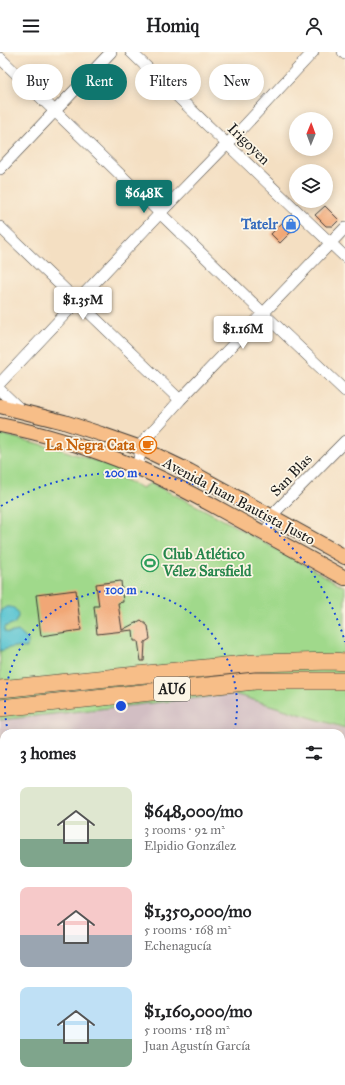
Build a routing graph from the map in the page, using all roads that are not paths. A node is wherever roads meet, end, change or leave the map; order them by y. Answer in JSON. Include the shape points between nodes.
{"nodes":[{"id":1,"x":111,"y":52,"type":"edge"},
{"id":2,"x":131,"y":52,"type":"edge"},
{"id":3,"x":313,"y":52,"type":"edge"},
{"id":4,"x":343,"y":52,"type":"edge"},
{"id":5,"x":345,"y":54,"type":"edge"},
{"id":6,"x":0,"y":58,"type":"edge"},
{"id":7,"x":55,"y":112,"type":"junction"},
{"id":8,"x":227,"y":144,"type":"junction"},
{"id":9,"x":0,"y":169,"type":"edge"},
{"id":10,"x":160,"y":213,"type":"junction"},
{"id":11,"x":0,"y":227,"type":"edge"},
{"id":12,"x":345,"y":228,"type":"edge"},
{"id":13,"x":330,"y":243,"type":"junction"},
{"id":14,"x":345,"y":257,"type":"edge"},
{"id":15,"x":78,"y":300,"type":"junction"},
{"id":16,"x":263,"y":313,"type":"junction"},
{"id":17,"x":0,"y":383,"type":"edge"},
{"id":18,"x":0,"y":390,"type":"edge"},
{"id":19,"x":345,"y":391,"type":"edge"},
{"id":20,"x":180,"y":400,"type":"junction"},
{"id":21,"x":0,"y":406,"type":"edge"},
{"id":22,"x":23,"y":412,"type":"junction"},
{"id":23,"x":0,"y":425,"type":"edge"},
{"id":24,"x":345,"y":441,"type":"edge"},
{"id":25,"x":141,"y":448,"type":"junction"},
{"id":26,"x":137,"y":467,"type":"junction"},
{"id":27,"x":274,"y":518,"type":"junction"},
{"id":28,"x":265,"y":534,"type":"junction"},
{"id":29,"x":345,"y":557,"type":"edge"},
{"id":30,"x":345,"y":578,"type":"edge"},
{"id":31,"x":345,"y":662,"type":"edge"},
{"id":32,"x":345,"y":681,"type":"edge"},
{"id":33,"x":0,"y":689,"type":"edge"},
{"id":34,"x":0,"y":708,"type":"edge"}],
"edges":[{"from":1,"to":7,"type":"street"},
{"from":2,"to":8,"type":"street","name":"Irigoyen"},
{"from":3,"to":8,"type":"street"},
{"from":4,"to":5,"type":"street"},
{"from":6,"to":7,"type":"street"},
{"from":7,"to":9,"type":"street"},
{"from":7,"to":10,"type":"street"},
{"from":8,"to":10,"type":"street"},
{"from":8,"to":13,"type":"street","name":"Irigoyen"},
{"from":10,"to":15,"type":"street"},
{"from":10,"to":16,"type":"street"},
{"from":11,"to":15,"type":"street"},
{"from":12,"to":13,"type":"street"},
{"from":13,"to":14,"type":"street","name":"Irigoyen"},
{"from":13,"to":16,"type":"street"},
{"from":15,"to":17,"type":"street"},
{"from":15,"to":20,"type":"street"},
{"from":16,"to":19,"type":"street"},
{"from":16,"to":20,"type":"street"},
{"from":18,"to":22,"type":"street"},
{"from":20,"to":25,"type":"street","via":[[143,442]]},
{"from":21,"to":22,"type":"main road","name":"Avenida Juan Bautista Justo"},
{"from":22,"to":25,"type":"main road","name":"Avenida Juan Bautista Justo","via":[[64,422]]},
{"from":23,"to":26,"type":"main road","name":"Avenida Juan Bautista Justo","via":[[68,442]]},
{"from":24,"to":27,"type":"street","name":"San Blas","via":[[278,510]]},
{"from":25,"to":26,"type":"street"},
{"from":25,"to":27,"type":"main road","name":"Avenida Juan Bautista Justo","via":[[189,471]]},
{"from":26,"to":28,"type":"main road","name":"Avenida Juan Bautista Justo"},
{"from":27,"to":28,"type":"street","name":"San Blas"},
{"from":27,"to":29,"type":"main road","name":"Avenida Juan Bautista Justo"},
{"from":28,"to":30,"type":"main road","name":"Avenida Juan Bautista Justo"},
{"from":31,"to":33,"type":"highway","number":"AU6","via":[[254,663]]},
{"from":32,"to":34,"type":"highway","number":"AU6","via":[[255,681]]}]}
